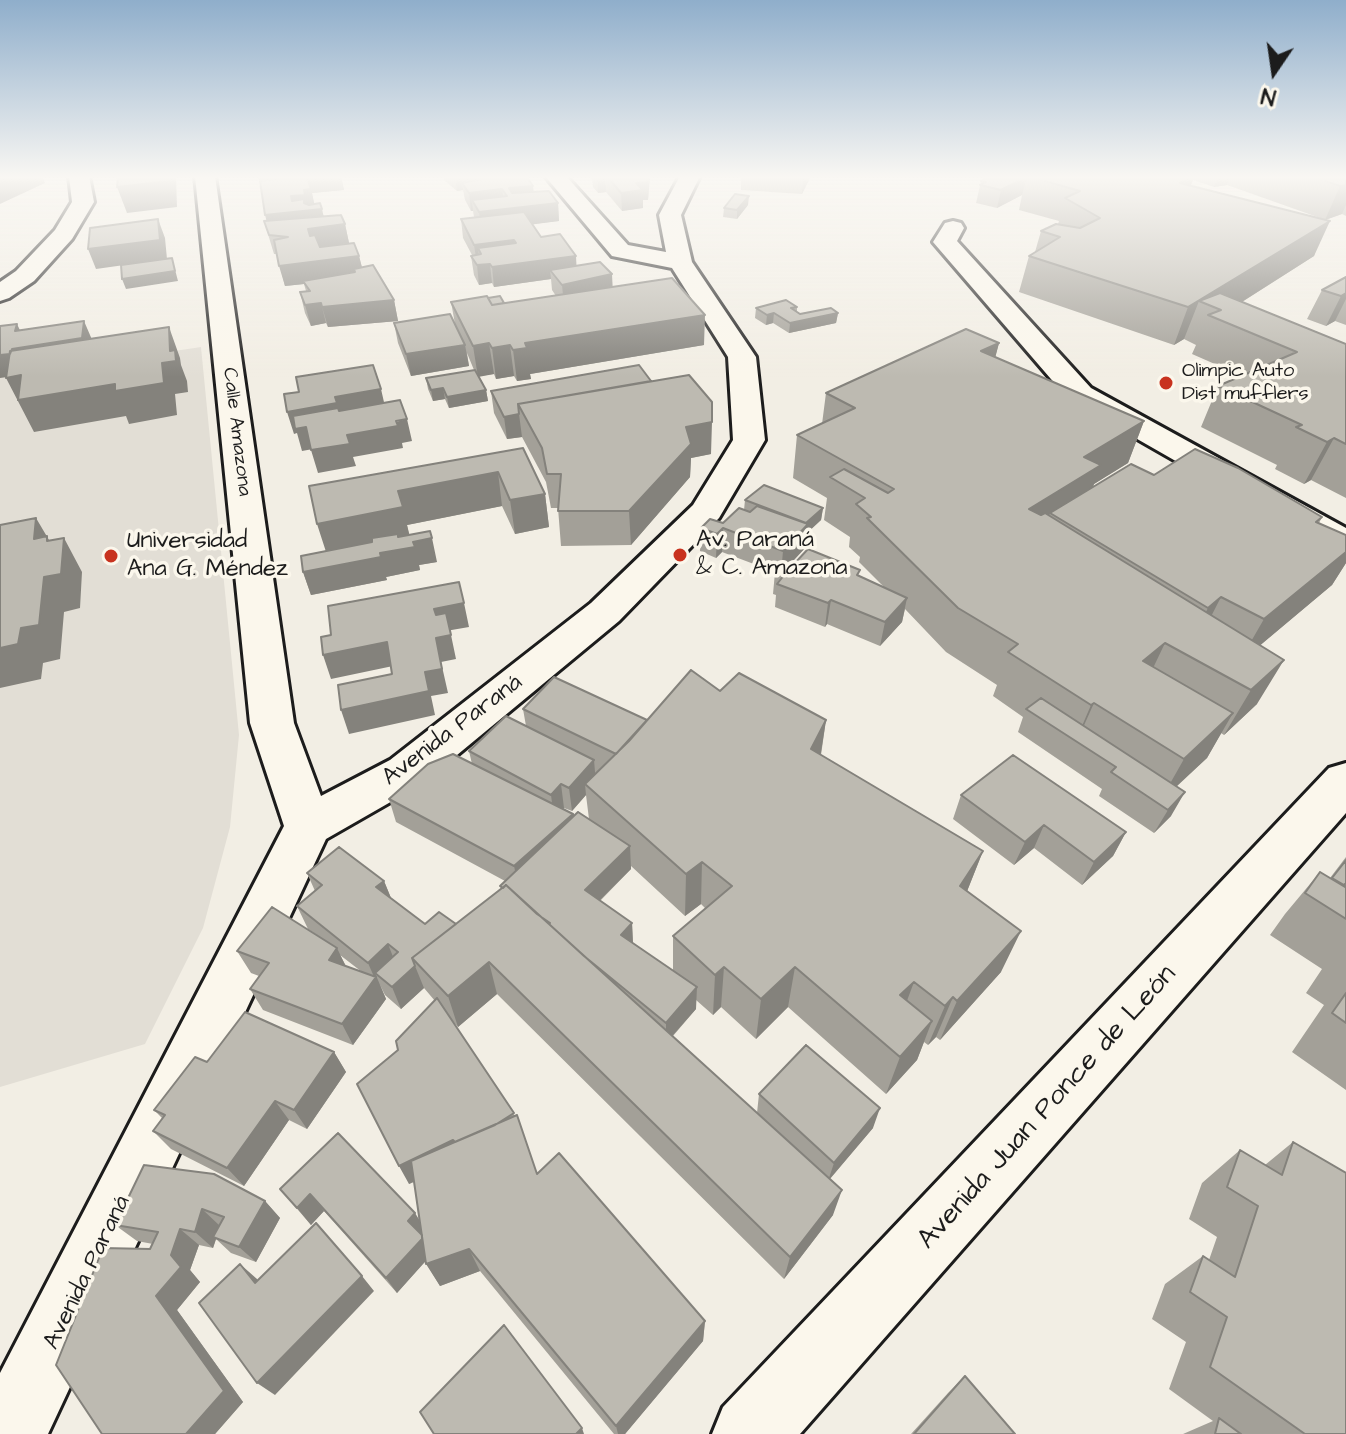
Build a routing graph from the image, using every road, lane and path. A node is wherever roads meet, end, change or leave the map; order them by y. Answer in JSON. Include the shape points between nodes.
{"nodes":[{"id":1,"x":56,"y":243,"type":"edge"},
{"id":2,"x":213,"y":243,"type":"edge"},
{"id":3,"x":613,"y":243,"type":"edge"},
{"id":4,"x":676,"y":243,"type":"edge"},
{"id":5,"x":946,"y":243,"type":"edge"},
{"id":6,"x":680,"y":262,"type":"junction"},
{"id":7,"x":0,"y":293,"type":"edge"},
{"id":8,"x":1346,"y":543,"type":"edge"},
{"id":9,"x":1346,"y":781,"type":"edge"},
{"id":10,"x":308,"y":826,"type":"junction"},
{"id":11,"x":9,"y":1434,"type":"edge"},
{"id":12,"x":750,"y":1434,"type":"edge"}],
"edges":[{"from":1,"to":7,"type":"street","via":[[25,276]]},
{"from":2,"to":10,"type":"street","name":"Calle Amazona","via":[[272,723]]},
{"from":3,"to":6,"type":"street","via":[[620,251]]},
{"from":4,"to":6,"type":"street","name":"Avenida Paraná"},
{"from":5,"to":8,"type":"street","via":[[1080,394]]},
{"from":6,"to":10,"type":"street","name":"Avenida Paraná","via":[[742,357],[749,440],[707,511],[605,612],[406,772]]},
{"from":9,"to":12,"type":"street","name":"Avenida Juan Ponce de León"},
{"from":10,"to":11,"type":"street","name":"Avenida Paraná"}]}
